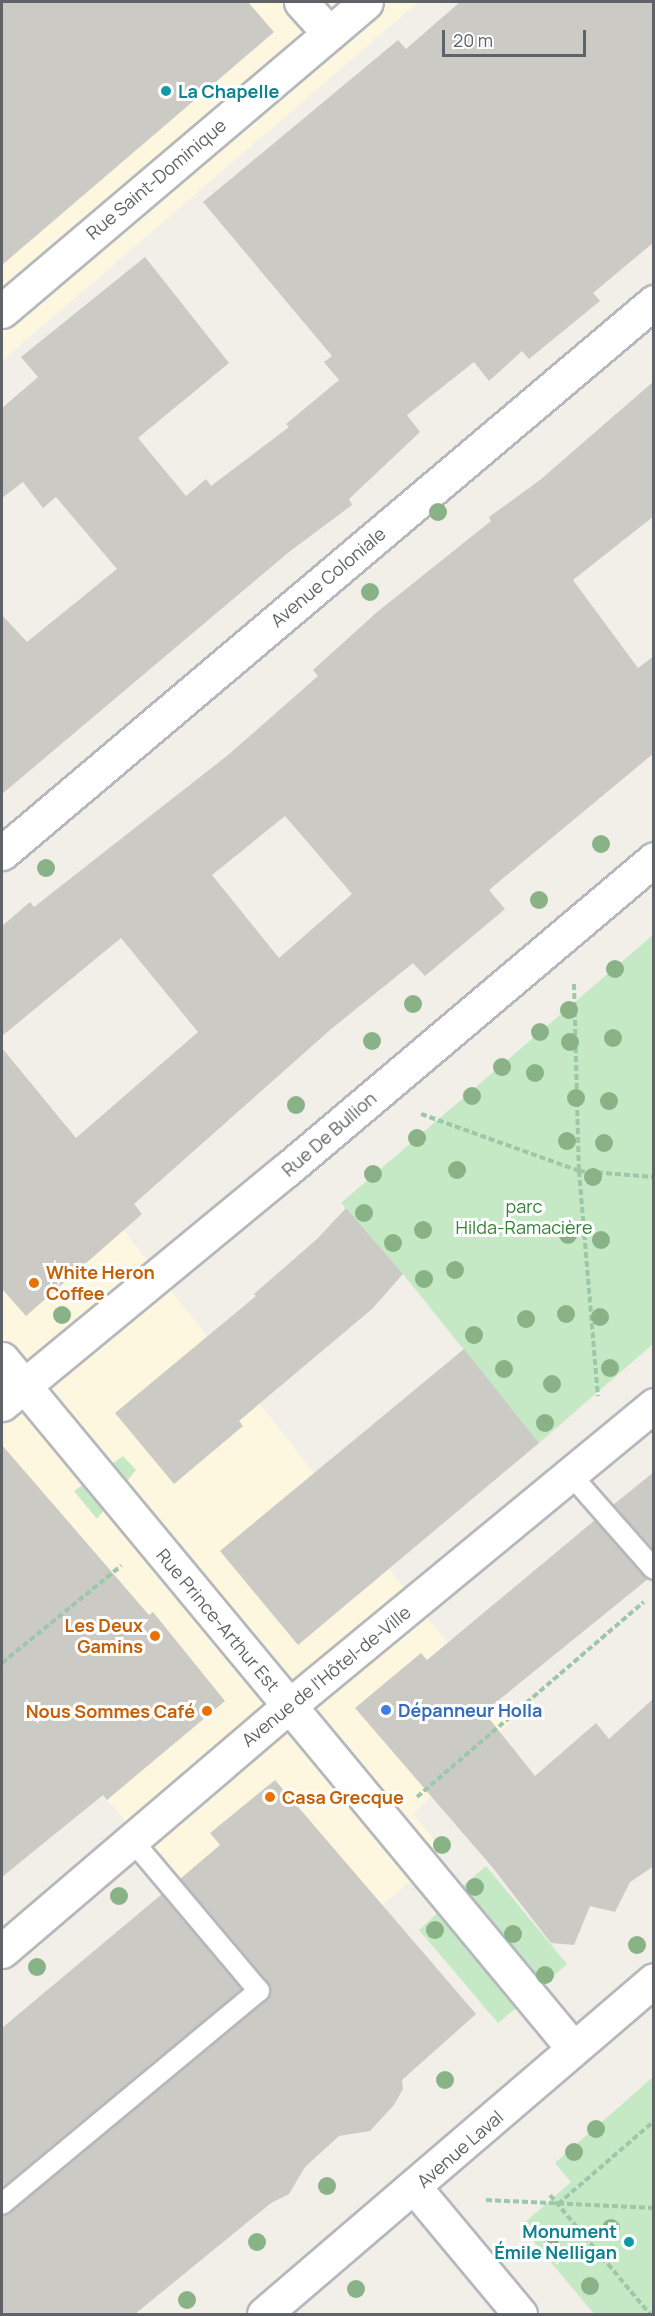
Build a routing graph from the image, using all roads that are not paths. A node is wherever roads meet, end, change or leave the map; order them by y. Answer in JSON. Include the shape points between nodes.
{"nodes":[{"id":1,"x":301,"y":2,"type":"edge"},
{"id":2,"x":366,"y":2,"type":"edge"},
{"id":3,"x":329,"y":33,"type":"junction"},
{"id":4,"x":654,"y":302,"type":"edge"},
{"id":5,"x":2,"y":311,"type":"edge"},
{"id":6,"x":2,"y":853,"type":"edge"},
{"id":7,"x":654,"y":859,"type":"edge"},
{"id":8,"x":2,"y":1359,"type":"edge"},
{"id":9,"x":13,"y":1395,"type":"edge"},
{"id":10,"x":654,"y":1405,"type":"edge"},
{"id":11,"x":571,"y":1475,"type":"junction"},
{"id":12,"x":654,"y":1569,"type":"edge"},
{"id":13,"x":289,"y":1706,"type":"junction"},
{"id":14,"x":132,"y":1839,"type":"junction"},
{"id":15,"x":2,"y":1951,"type":"edge"},
{"id":16,"x":654,"y":1980,"type":"edge"},
{"id":17,"x":573,"y":2048,"type":"junction"},
{"id":18,"x":415,"y":2188,"type":"junction"},
{"id":19,"x":2,"y":2204,"type":"edge"},
{"id":20,"x":264,"y":2314,"type":"edge"},
{"id":21,"x":520,"y":2314,"type":"edge"}],
"edges":[{"from":1,"to":3,"type":"street"},
{"from":2,"to":3,"type":"street","name":"Rue Saint-Dominique"},
{"from":3,"to":5,"type":"street","name":"Rue Saint-Dominique"},
{"from":4,"to":6,"type":"street","name":"Avenue Coloniale"},
{"from":7,"to":9,"type":"street","name":"Rue De Bullion"},
{"from":8,"to":9,"type":"street","name":"Rue Prince-Arthur Est"},
{"from":9,"to":13,"type":"street","name":"Rue Prince-Arthur Est","via":[[152,1540]]},
{"from":10,"to":11,"type":"street","name":"Avenue de l'Hôtel-de-Ville"},
{"from":11,"to":12,"type":"lane"},
{"from":11,"to":13,"type":"street","name":"Avenue de l'Hôtel-de-Ville"},
{"from":13,"to":14,"type":"street","name":"Avenue de l'Hôtel-de-Ville"},
{"from":13,"to":17,"type":"street","name":"Rue Prince-Arthur Est"},
{"from":14,"to":15,"type":"street","name":"Avenue de l'Hôtel-de-Ville"},
{"from":14,"to":19,"type":"lane","via":[[259,1990]]},
{"from":16,"to":17,"type":"street","name":"Avenue Laval"},
{"from":17,"to":18,"type":"street","name":"Avenue Laval"},
{"from":18,"to":20,"type":"street","name":"Avenue Laval"},
{"from":18,"to":21,"type":"street"}]}
